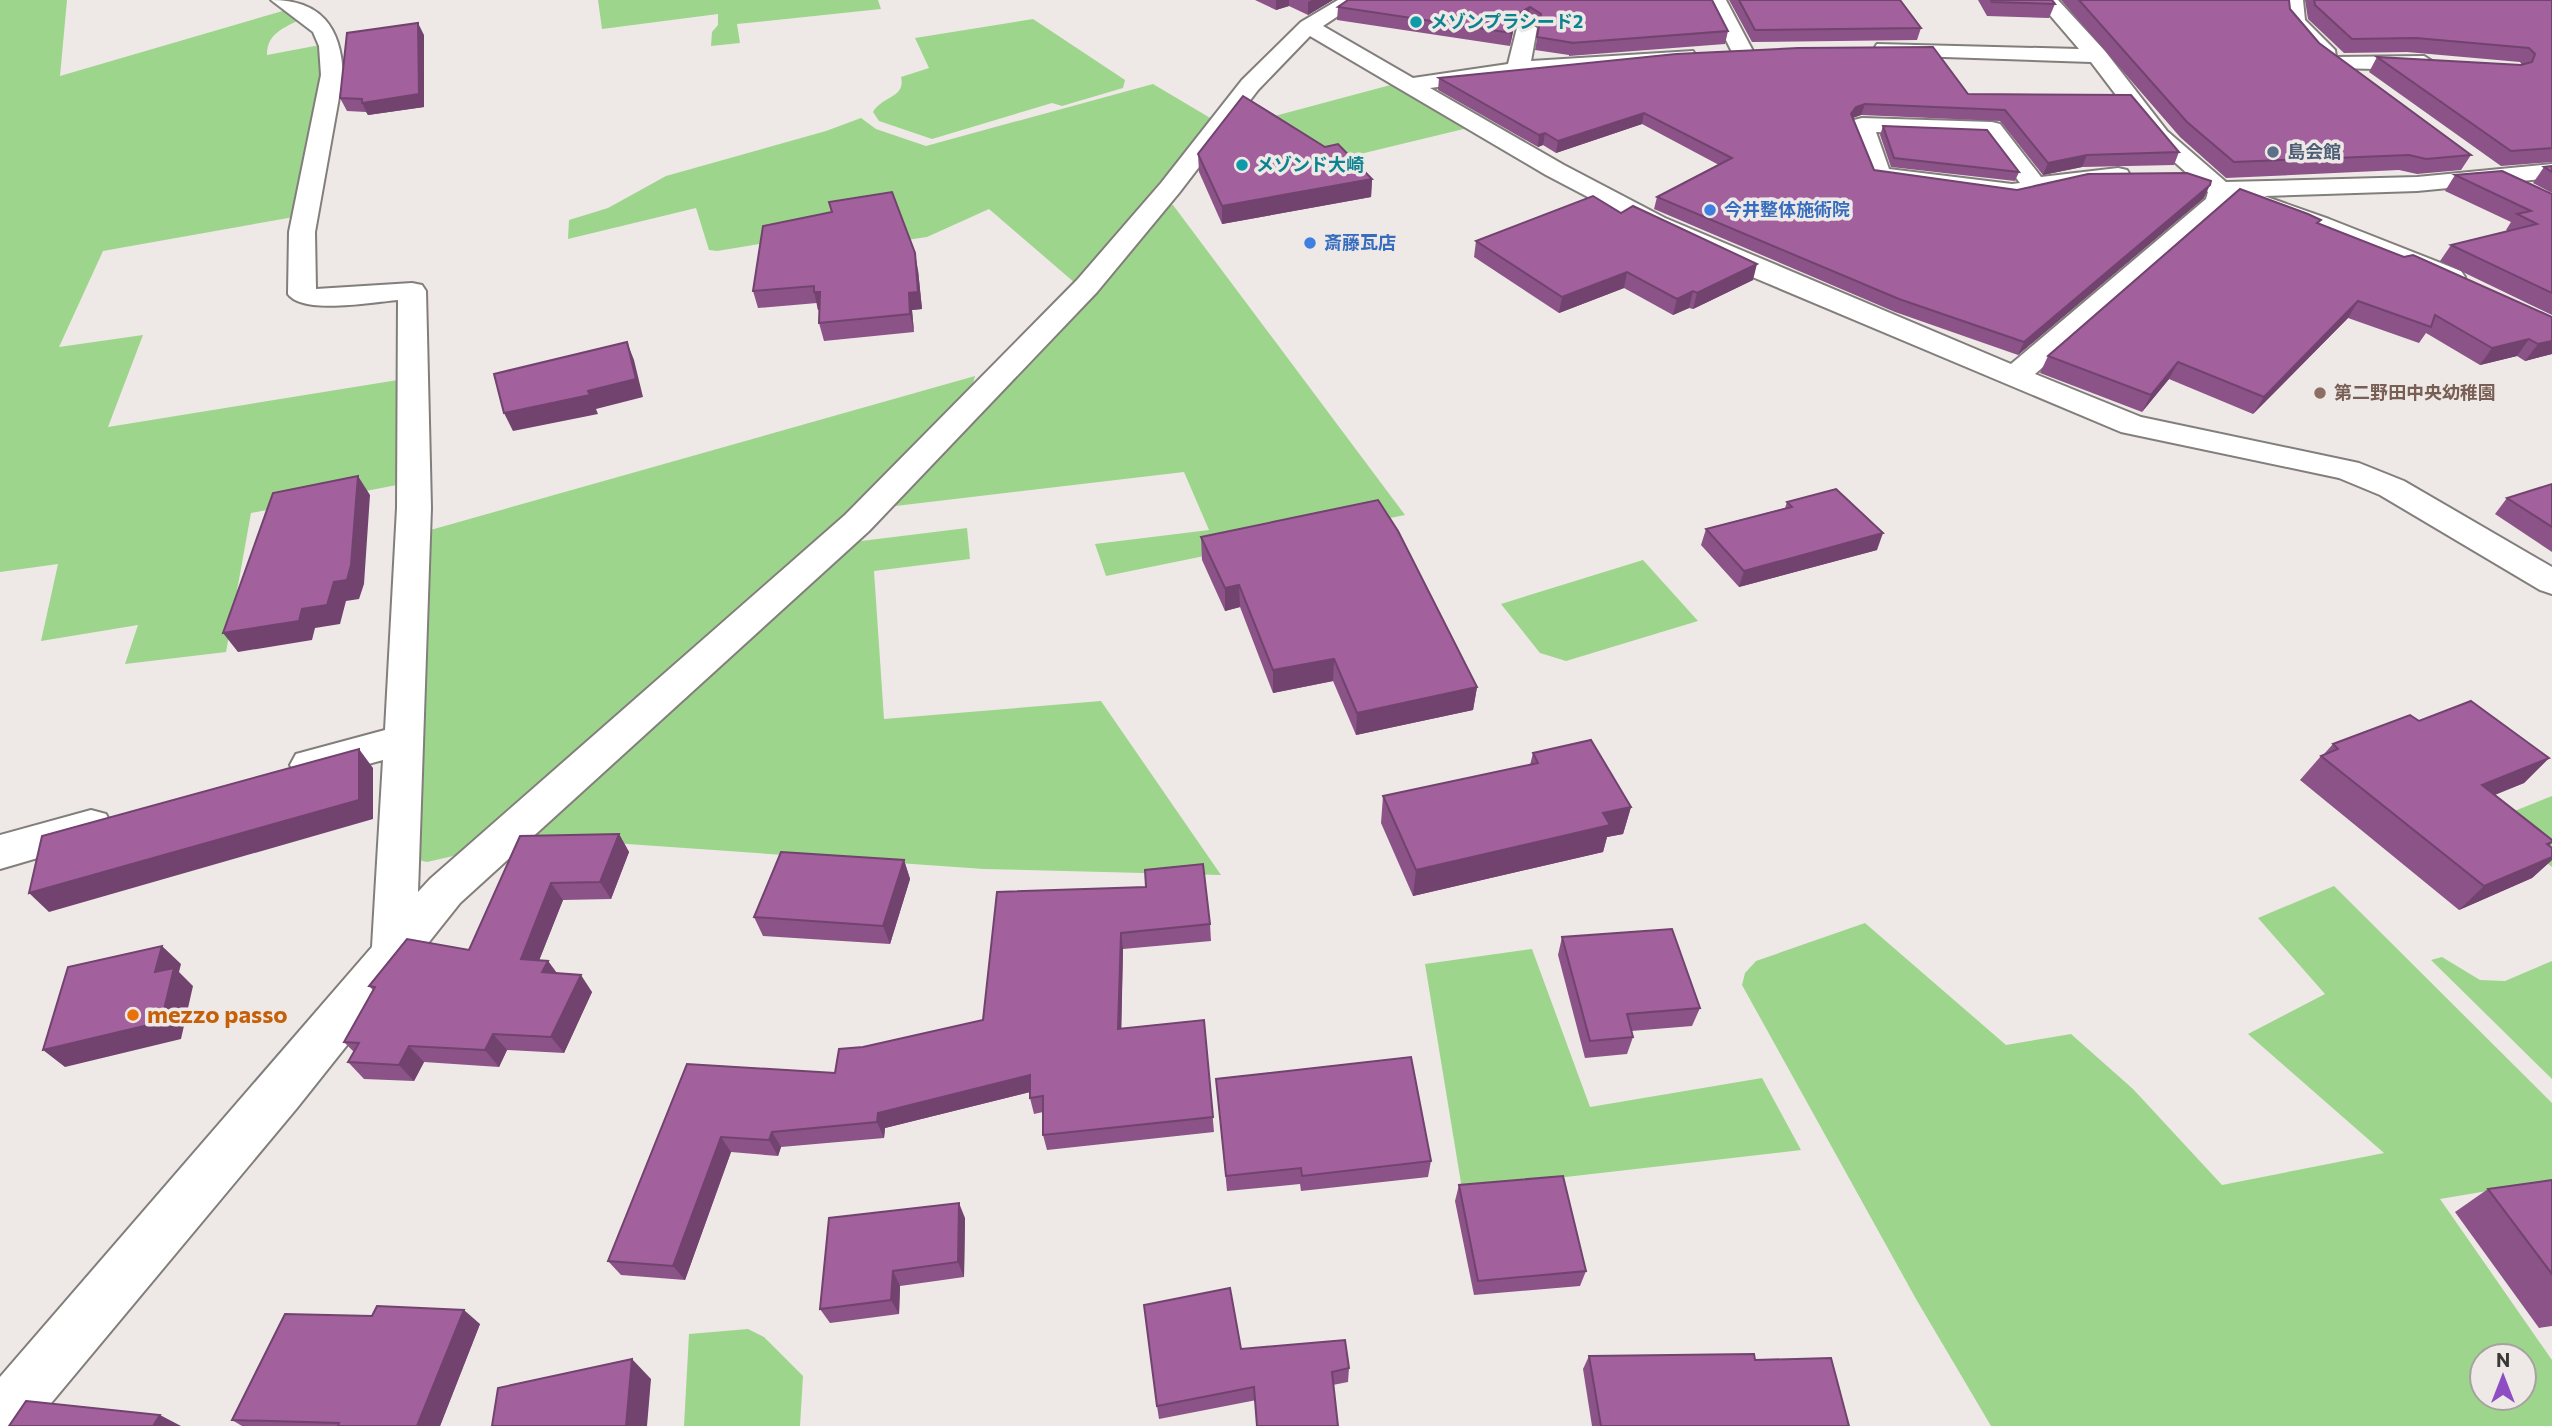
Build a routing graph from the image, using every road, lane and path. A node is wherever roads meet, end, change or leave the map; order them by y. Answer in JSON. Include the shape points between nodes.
{"nodes":[{"id":1,"x":281,"y":0,"type":"edge"},
{"id":2,"x":1352,"y":0,"type":"edge"},
{"id":3,"x":1716,"y":0,"type":"edge"},
{"id":4,"x":2046,"y":0,"type":"edge"},
{"id":5,"x":2293,"y":0,"type":"edge"},
{"id":6,"x":1308,"y":26,"type":"junction"},
{"id":7,"x":1527,"y":28,"type":"edge"},
{"id":8,"x":1863,"y":50,"type":"edge"},
{"id":9,"x":1769,"y":52,"type":"edge"},
{"id":10,"x":1743,"y":53,"type":"junction"},
{"id":11,"x":2097,"y":56,"type":"junction"},
{"id":12,"x":2339,"y":64,"type":"junction"},
{"id":13,"x":2446,"y":65,"type":"edge"},
{"id":14,"x":1518,"y":69,"type":"junction"},
{"id":15,"x":1409,"y":84,"type":"junction"},
{"id":16,"x":2371,"y":87,"type":"edge"},
{"id":17,"x":2465,"y":159,"type":"edge"},
{"id":18,"x":2552,"y":171,"type":"edge"},
{"id":19,"x":2495,"y":177,"type":"junction"},
{"id":20,"x":2211,"y":183,"type":"junction"},
{"id":21,"x":2035,"y":186,"type":"junction"},
{"id":22,"x":2526,"y":194,"type":"edge"},
{"id":23,"x":2470,"y":285,"type":"edge"},
{"id":24,"x":2013,"y":376,"type":"junction"},
{"id":25,"x":2552,"y":582,"type":"edge"},
{"id":26,"x":403,"y":740,"type":"junction"},
{"id":27,"x":270,"y":776,"type":"edge"},
{"id":28,"x":127,"y":816,"type":"edge"},
{"id":29,"x":0,"y":852,"type":"edge"},
{"id":30,"x":394,"y":952,"type":"junction"},
{"id":31,"x":0,"y":1420,"type":"edge"}],
"edges":[{"from":1,"to":26,"type":"street","via":[[321,24],[332,59],[302,232],[302,294],[312,298],[412,291],[414,508]]},
{"from":2,"to":6,"type":"street"},
{"from":3,"to":10,"type":"street"},
{"from":4,"to":11,"type":"street"},
{"from":5,"to":12,"type":"street","via":[[2295,21]]},
{"from":6,"to":15,"type":"street"},
{"from":6,"to":30,"type":"street","via":[[1250,85],[1087,286],[922,457],[837,541],[445,891]]},
{"from":7,"to":14,"type":"street"},
{"from":8,"to":11,"type":"street"},
{"from":9,"to":10,"type":"street"},
{"from":10,"to":14,"type":"street"},
{"from":11,"to":20,"type":"street","via":[[2159,136]]},
{"from":12,"to":13,"type":"street"},
{"from":12,"to":16,"type":"street"},
{"from":14,"to":15,"type":"street"},
{"from":15,"to":24,"type":"street","via":[[1656,223]]},
{"from":17,"to":19,"type":"street"},
{"from":18,"to":19,"type":"street"},
{"from":19,"to":20,"type":"street","via":[[2417,184]]},
{"from":19,"to":22,"type":"street"},
{"from":20,"to":21,"type":"street","via":[[2155,174],[2082,177]]},
{"from":20,"to":23,"type":"street"},
{"from":20,"to":24,"type":"street","via":[[2218,202]]},
{"from":21,"to":21,"type":"street","via":[[1992,129],[1862,125],[1879,175],[2012,192]]},
{"from":24,"to":25,"type":"street","via":[[2132,425],[2367,477]]},
{"from":26,"to":27,"type":"street"},
{"from":26,"to":30,"type":"street"},
{"from":28,"to":29,"type":"street"},
{"from":30,"to":31,"type":"street"}]}
